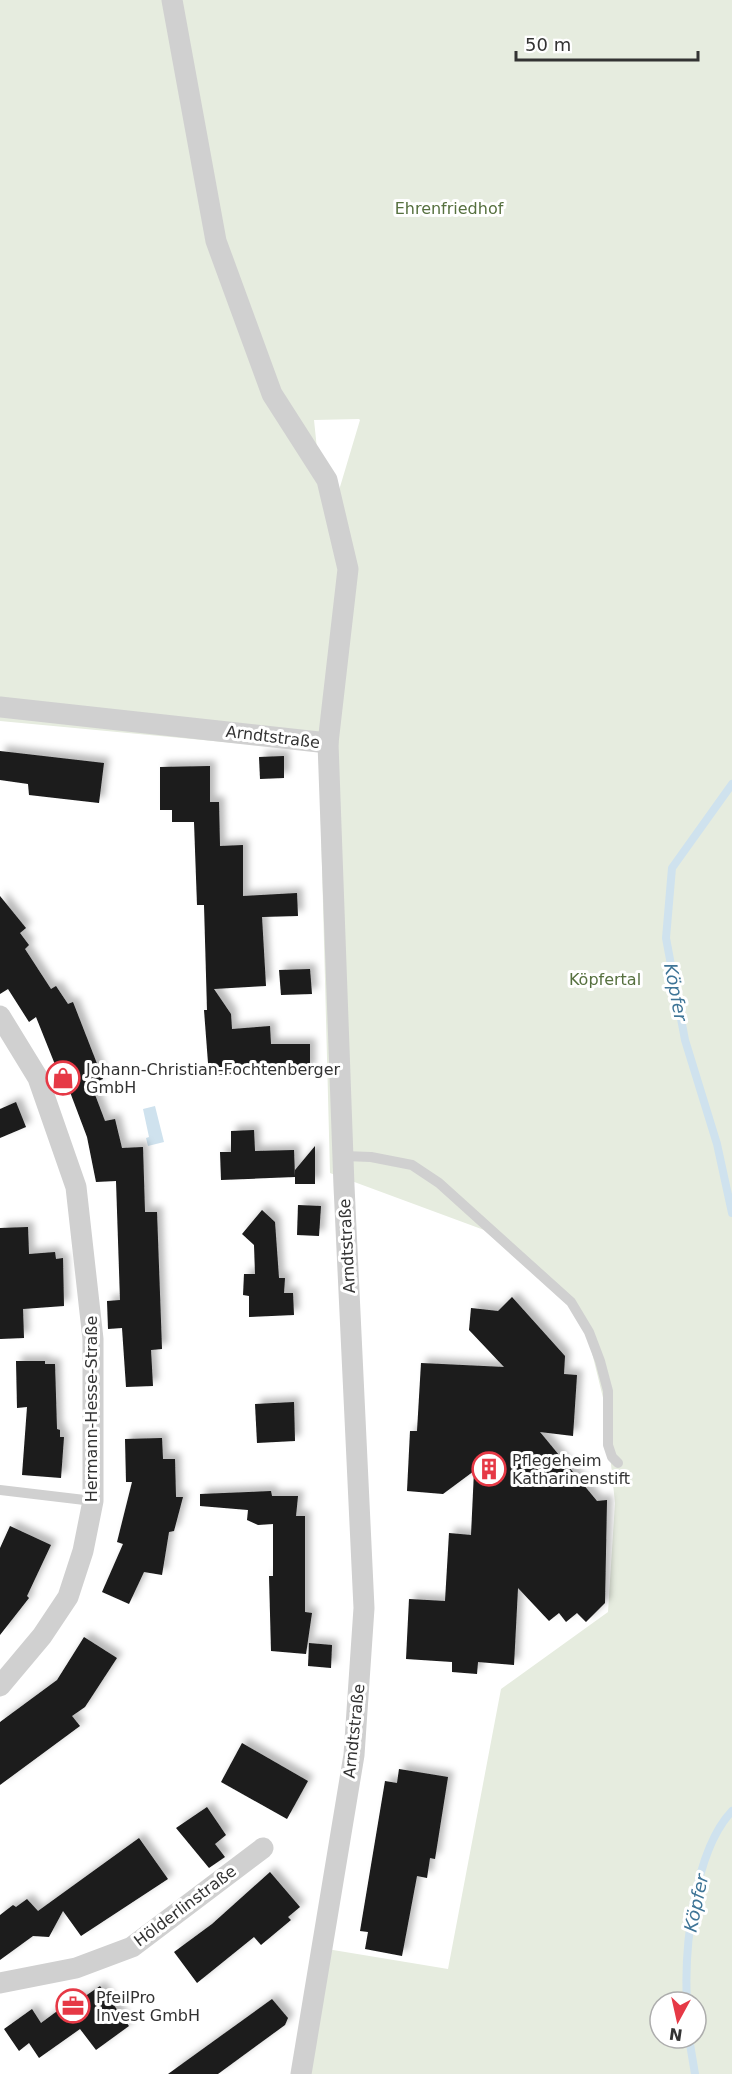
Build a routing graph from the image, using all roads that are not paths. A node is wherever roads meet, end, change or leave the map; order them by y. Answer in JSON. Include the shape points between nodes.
{"nodes":[{"id":1,"x":172,"y":0,"type":"edge"},
{"id":2,"x":0,"y":707,"type":"edge"},
{"id":3,"x":328,"y":742,"type":"junction"},
{"id":4,"x":0,"y":1016,"type":"edge"},
{"id":5,"x":344,"y":1156,"type":"junction"},
{"id":6,"x":618,"y":1463,"type":"dead end"},
{"id":7,"x":0,"y":1490,"type":"edge"},
{"id":8,"x":93,"y":1501,"type":"junction"},
{"id":9,"x":0,"y":1686,"type":"edge"},
{"id":10,"x":262,"y":1848,"type":"dead end"},
{"id":11,"x":0,"y":1983,"type":"edge"},
{"id":12,"x":301,"y":2074,"type":"edge"}],
"edges":[{"from":1,"to":3,"type":"street","via":[[216,241],[272,394],[327,480],[348,569]]},
{"from":2,"to":3,"type":"street","name":"Arndtstraße"},
{"from":3,"to":5,"type":"street","name":"Arndtstraße"},
{"from":4,"to":8,"type":"street","name":"Hermann-Hesse-Straße","via":[[38,1078],[76,1187],[93,1339]]},
{"from":5,"to":6,"type":"lane","via":[[412,1165],[439,1183],[571,1302],[600,1361],[608,1391],[608,1445]]},
{"from":5,"to":12,"type":"street","name":"Arndtstraße","via":[[364,1608],[354,1755]]},
{"from":7,"to":8,"type":"lane"},
{"from":8,"to":9,"type":"street","name":"Hermann-Hesse-Straße","via":[[68,1597],[42,1636]]},
{"from":10,"to":11,"type":"street","name":"Hölderlinstraße","via":[[132,1947],[76,1968]]}]}
